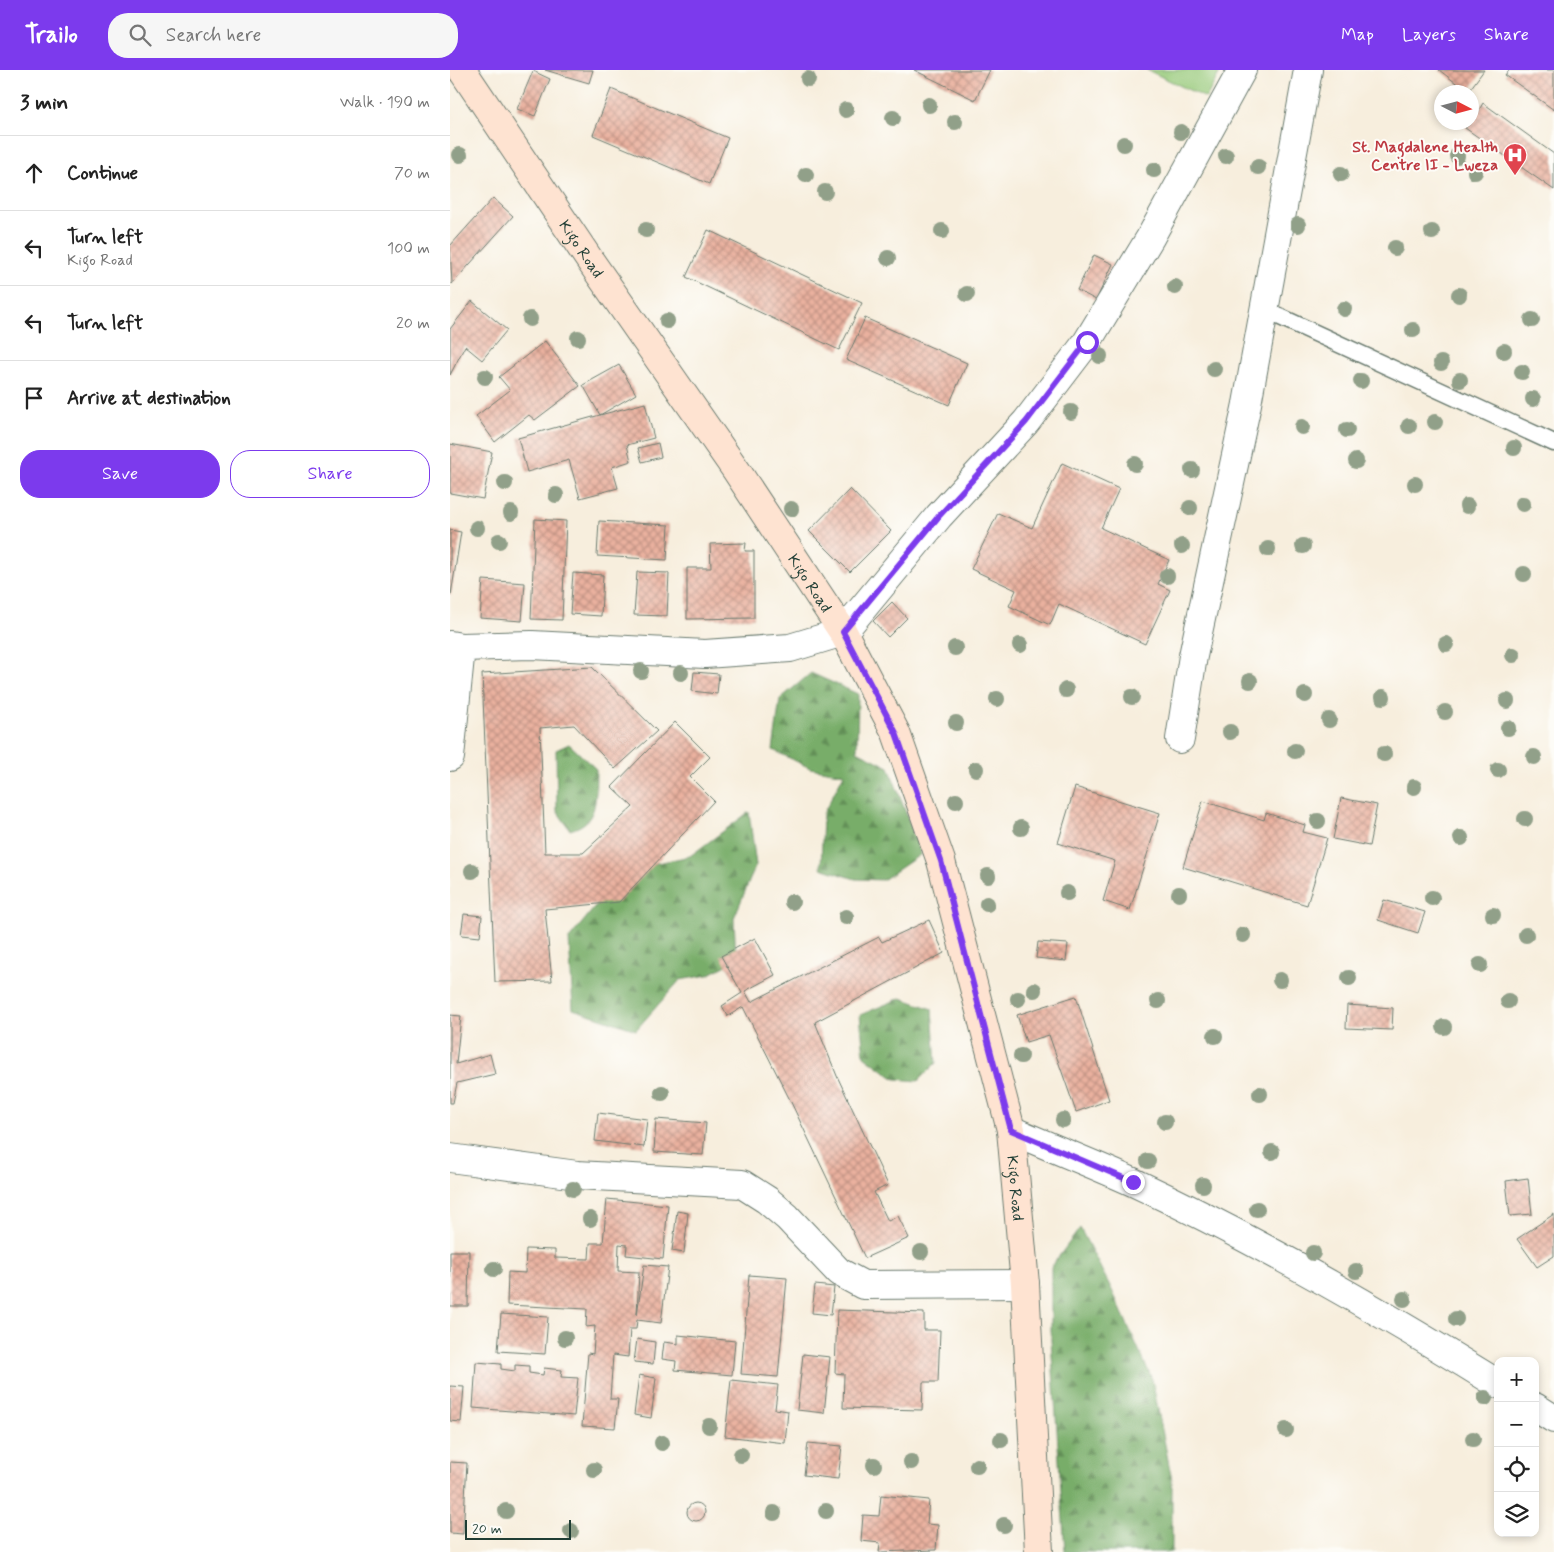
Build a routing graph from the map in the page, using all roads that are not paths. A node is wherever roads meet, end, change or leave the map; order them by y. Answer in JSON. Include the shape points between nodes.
{"nodes":[{"id":1,"x":462,"y":70,"type":"edge"},
{"id":2,"x":1242,"y":70,"type":"edge"},
{"id":3,"x":1308,"y":70,"type":"edge"},
{"id":4,"x":1264,"y":310,"type":"junction"},
{"id":5,"x":1554,"y":443,"type":"edge"},
{"id":6,"x":843,"y":632,"type":"junction"},
{"id":7,"x":455,"y":646,"type":"edge"},
{"id":8,"x":1180,"y":739,"type":"dead end"},
{"id":9,"x":450,"y":757,"type":"edge"},
{"id":10,"x":1011,"y":1130,"type":"junction"},
{"id":11,"x":450,"y":1158,"type":"edge"},
{"id":12,"x":1025,"y":1284,"type":"junction"},
{"id":13,"x":1494,"y":1382,"type":"edge"},
{"id":14,"x":1539,"y":1410,"type":"edge"},
{"id":15,"x":1554,"y":1419,"type":"edge"},
{"id":16,"x":1039,"y":1552,"type":"edge"}],
"edges":[{"from":1,"to":6,"type":"street","name":"Kigo Road"},
{"from":2,"to":6,"type":"street","via":[[1150,238],[1087,342],[1026,422],[939,516]]},
{"from":3,"to":4,"type":"street"},
{"from":4,"to":5,"type":"lane"},
{"from":4,"to":8,"type":"street","via":[[1193,656]]},
{"from":6,"to":7,"type":"street","via":[[790,648],[705,654],[532,645]]},
{"from":6,"to":10,"type":"street","name":"Kigo Road","via":[[896,733],[941,861]]},
{"from":7,"to":9,"type":"street"},
{"from":10,"to":12,"type":"street","name":"Kigo Road"},
{"from":10,"to":13,"type":"street","via":[[1133,1182],[1248,1239]]},
{"from":11,"to":12,"type":"street","via":[[577,1175],[742,1184],[788,1217],[839,1272],[863,1286]]},
{"from":12,"to":16,"type":"street","name":"Kigo Road"},
{"from":14,"to":15,"type":"street"}]}
